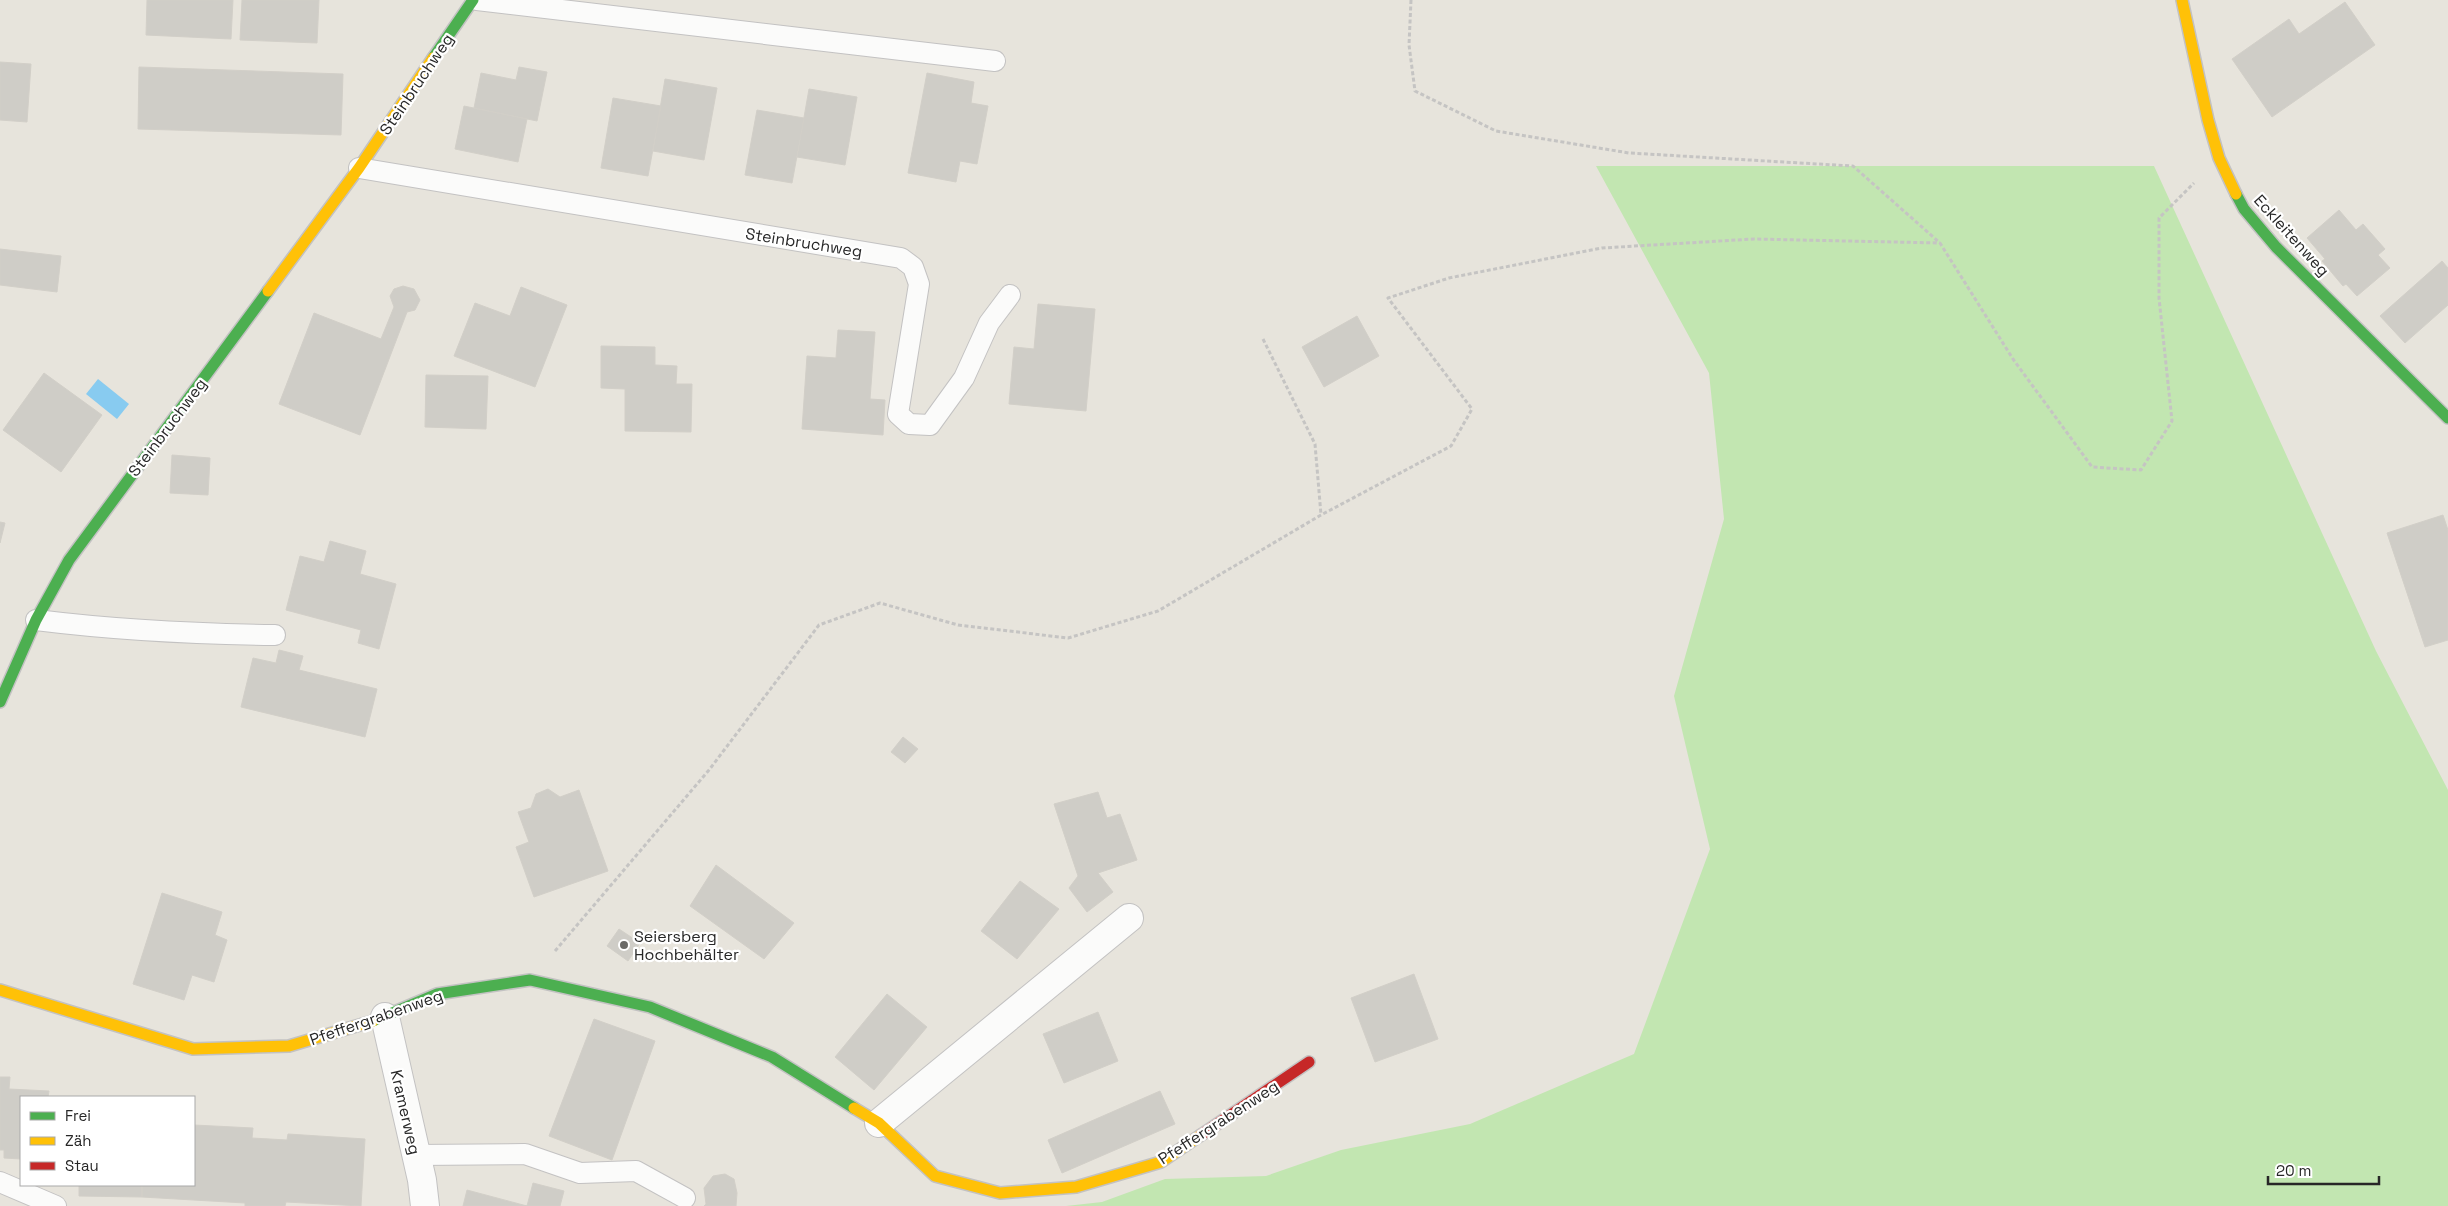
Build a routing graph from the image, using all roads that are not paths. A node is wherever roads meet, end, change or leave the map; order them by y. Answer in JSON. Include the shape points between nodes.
{"nodes":[{"id":1,"x":475,"y":0,"type":"edge"},
{"id":2,"x":2182,"y":0,"type":"edge"},
{"id":3,"x":995,"y":61,"type":"dead end"},
{"id":4,"x":359,"y":168,"type":"junction"},
{"id":5,"x":1010,"y":295,"type":"dead end"},
{"id":6,"x":2448,"y":418,"type":"edge"},
{"id":7,"x":36,"y":620,"type":"junction"},
{"id":8,"x":275,"y":635,"type":"dead end"},
{"id":9,"x":0,"y":702,"type":"edge"},
{"id":10,"x":1129,"y":918,"type":"dead end"},
{"id":11,"x":0,"y":990,"type":"edge"},
{"id":12,"x":385,"y":1018,"type":"junction"},
{"id":13,"x":1309,"y":1062,"type":"dead end"},
{"id":14,"x":878,"y":1123,"type":"junction"},
{"id":15,"x":416,"y":1155,"type":"junction"},
{"id":16,"x":0,"y":1182,"type":"edge"},
{"id":17,"x":686,"y":1198,"type":"dead end"},
{"id":18,"x":56,"y":1206,"type":"edge"},
{"id":19,"x":425,"y":1206,"type":"edge"}],
"edges":[{"from":1,"to":3,"type":"lane"},
{"from":1,"to":4,"type":"street","name":"Steinbruchweg"},
{"from":2,"to":6,"type":"street","name":"Eckleitenweg","via":[[2219,158],[2244,209],[2276,247]]},
{"from":4,"to":5,"type":"lane","name":"Steinbruchweg","via":[[901,258],[914,267],[920,284],[898,414],[909,424],[930,425],[964,378],[989,323]]},
{"from":4,"to":7,"type":"street","name":"Steinbruchweg","via":[[69,560]]},
{"from":7,"to":8,"type":"lane","via":[[191,634]]},
{"from":7,"to":9,"type":"street","name":"Steinbruchweg"},
{"from":10,"to":14,"type":"street"},
{"from":11,"to":12,"type":"street","name":"Pfeffergrabenweg","via":[[193,1049],[289,1046]]},
{"from":12,"to":14,"type":"street","name":"Pfeffergrabenweg","via":[[437,994],[530,980],[650,1007],[772,1057]]},
{"from":12,"to":15,"type":"street","name":"Kramerweg"},
{"from":13,"to":14,"type":"street","name":"Pfeffergrabenweg","via":[[1161,1162],[1076,1187],[1000,1193],[935,1176]]},
{"from":15,"to":17,"type":"lane","via":[[524,1154],[580,1173],[636,1171]]},
{"from":15,"to":19,"type":"street","name":"Kramerweg"},
{"from":16,"to":18,"type":"lane"}]}
